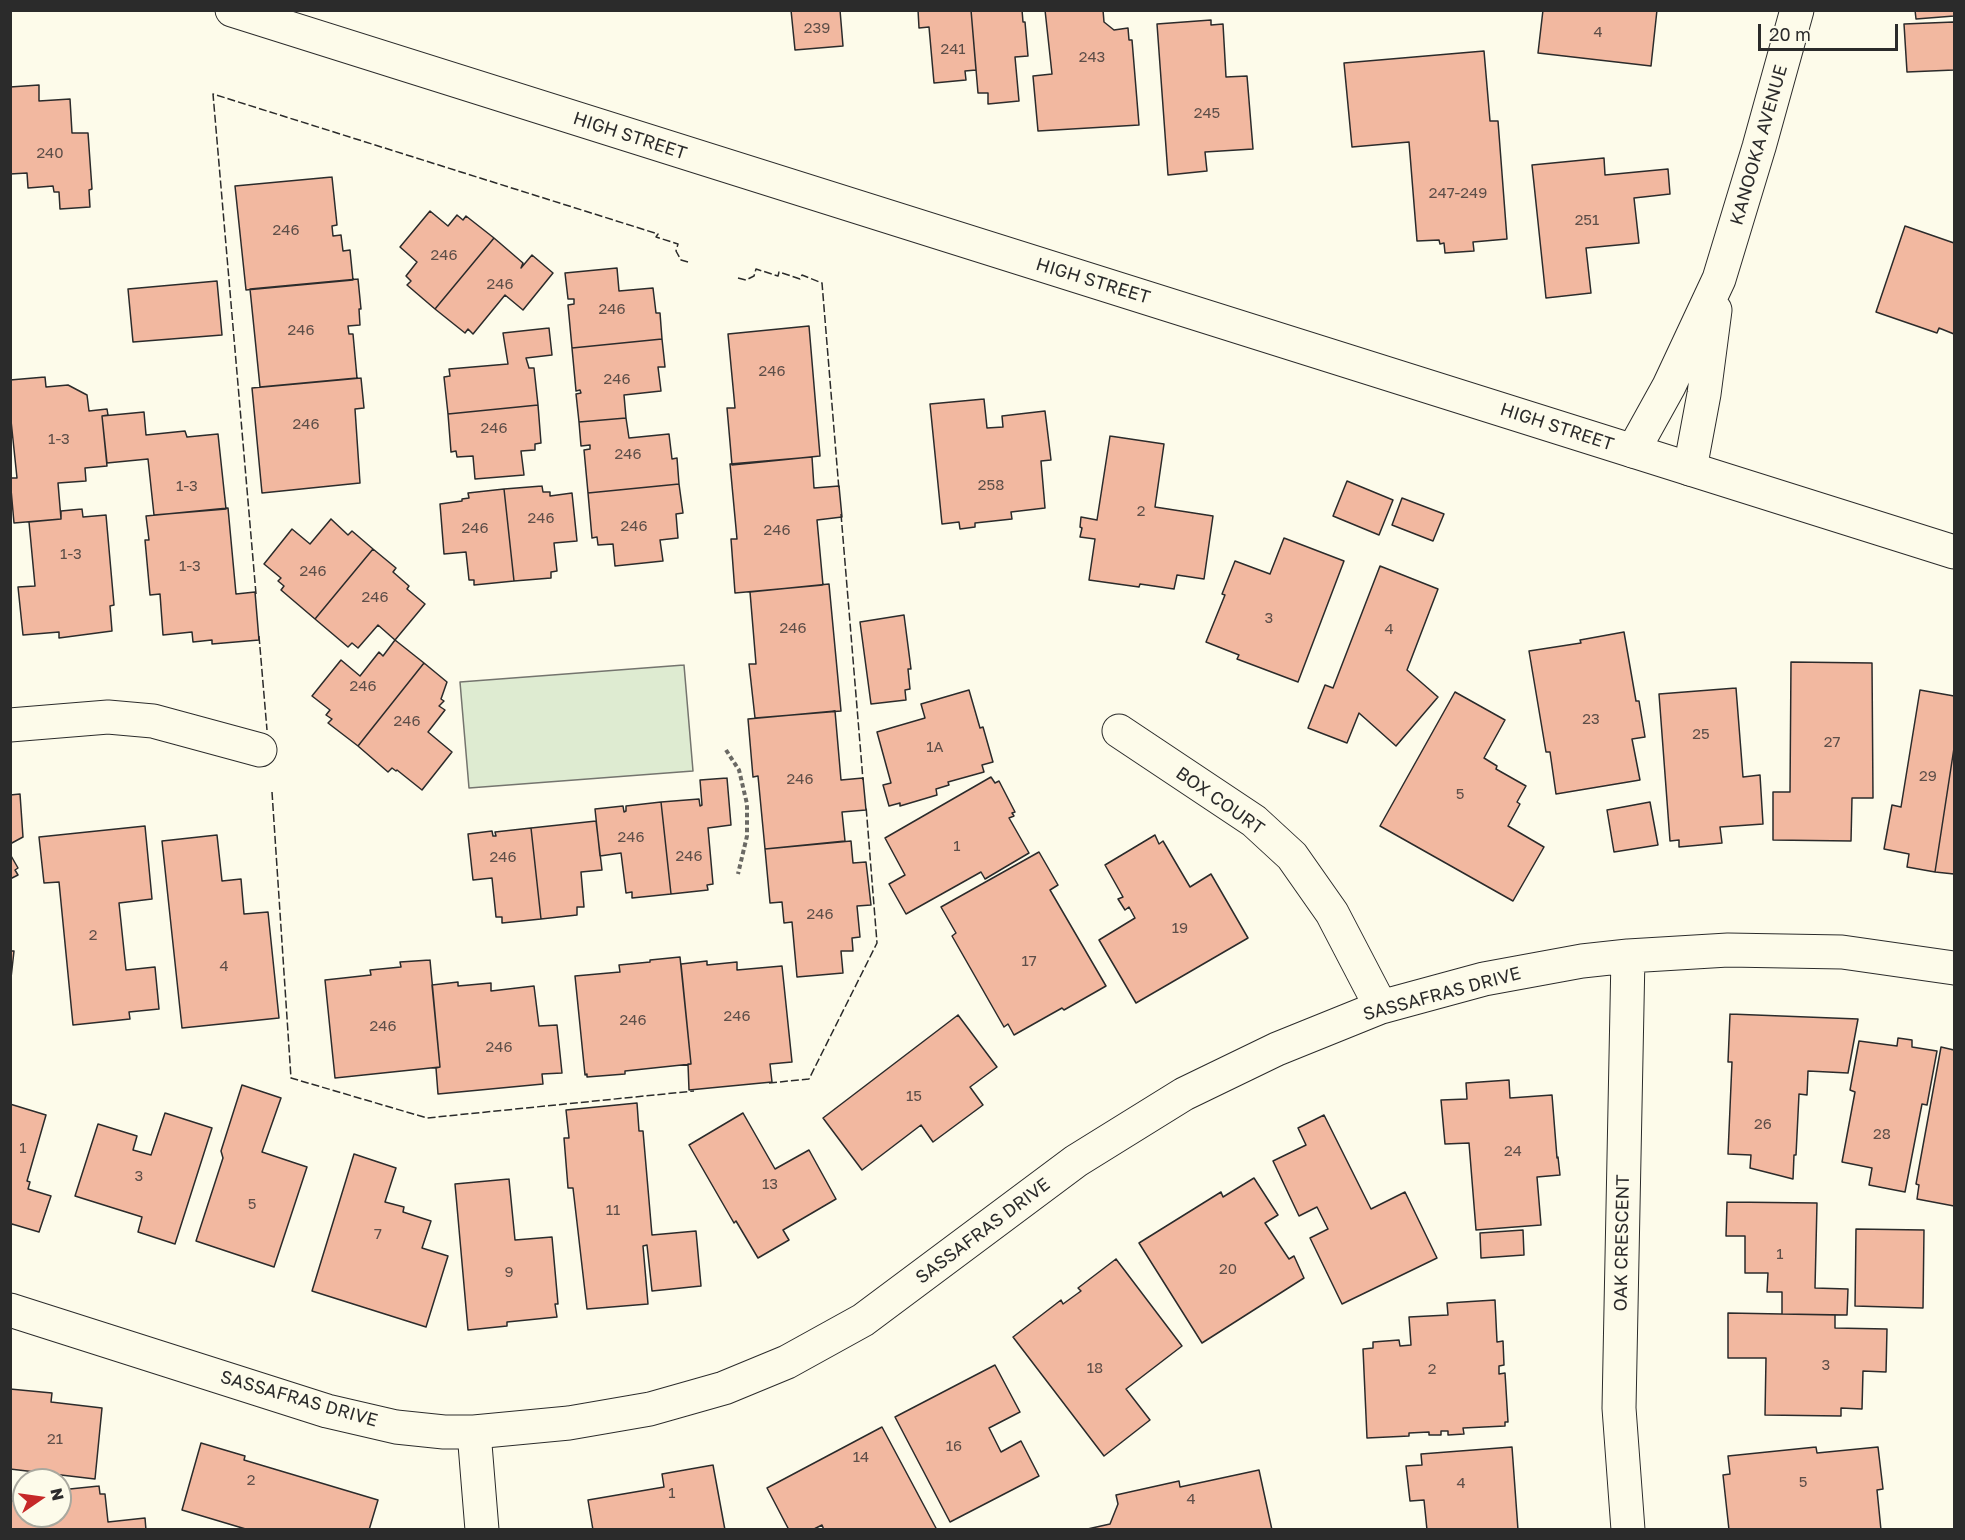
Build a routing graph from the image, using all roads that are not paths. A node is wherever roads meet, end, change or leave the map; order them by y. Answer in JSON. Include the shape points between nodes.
{"nodes":[{"id":1,"x":232,"y":10,"type":"edge"},
{"id":2,"x":1797,"y":10,"type":"edge"},
{"id":3,"x":1719,"y":279,"type":"junction"},
{"id":4,"x":1634,"y":451,"type":"junction"},
{"id":5,"x":1690,"y":469,"type":"junction"},
{"id":6,"x":1954,"y":552,"type":"edge"},
{"id":7,"x":10,"y":725,"type":"edge"},
{"id":8,"x":1119,"y":731,"type":"dead end"},
{"id":9,"x":260,"y":750,"type":"dead end"},
{"id":10,"x":1628,"y":956,"type":"junction"},
{"id":11,"x":1954,"y":968,"type":"edge"},
{"id":12,"x":1380,"y":1007,"type":"junction"},
{"id":13,"x":10,"y":1310,"type":"edge"},
{"id":14,"x":474,"y":1432,"type":"junction"},
{"id":15,"x":482,"y":1530,"type":"edge"},
{"id":16,"x":1628,"y":1530,"type":"edge"}],
"edges":[{"from":1,"to":4,"type":"street","name":"HIGH STREET"},
{"from":2,"to":3,"type":"street","name":"KANOOKA AVENUE"},
{"from":3,"to":4,"type":"street","name":"KANOOKA AVENUE"},
{"from":3,"to":5,"type":"street","name":"KANOOKA AVENUE"},
{"from":4,"to":5,"type":"street","name":"HIGH STREET"},
{"from":5,"to":6,"type":"street","name":"HIGH STREET"},
{"from":7,"to":9,"type":"street","via":[[108,717],[153,721]]},
{"from":8,"to":12,"type":"street","name":"BOX COURT","via":[[1254,821],[1292,856],[1332,913]]},
{"from":10,"to":11,"type":"street","name":"SASSAFRAS DRIVE","via":[[1728,950],[1842,952]]},
{"from":10,"to":12,"type":"street","name":"SASSAFRAS DRIVE","via":[[1484,979]]},
{"from":10,"to":16,"type":"street","name":"OAK CRESCENT","via":[[1619,1408]]},
{"from":12,"to":14,"type":"street","name":"SASSAFRAS DRIVE","via":[[1277,1049],[1184,1094],[1076,1161],[863,1320],[787,1362],[724,1388],[650,1409],[569,1423]]},
{"from":13,"to":14,"type":"street","name":"SASSAFRAS DRIVE","via":[[327,1411],[396,1427]]},
{"from":14,"to":15,"type":"street"}]}
